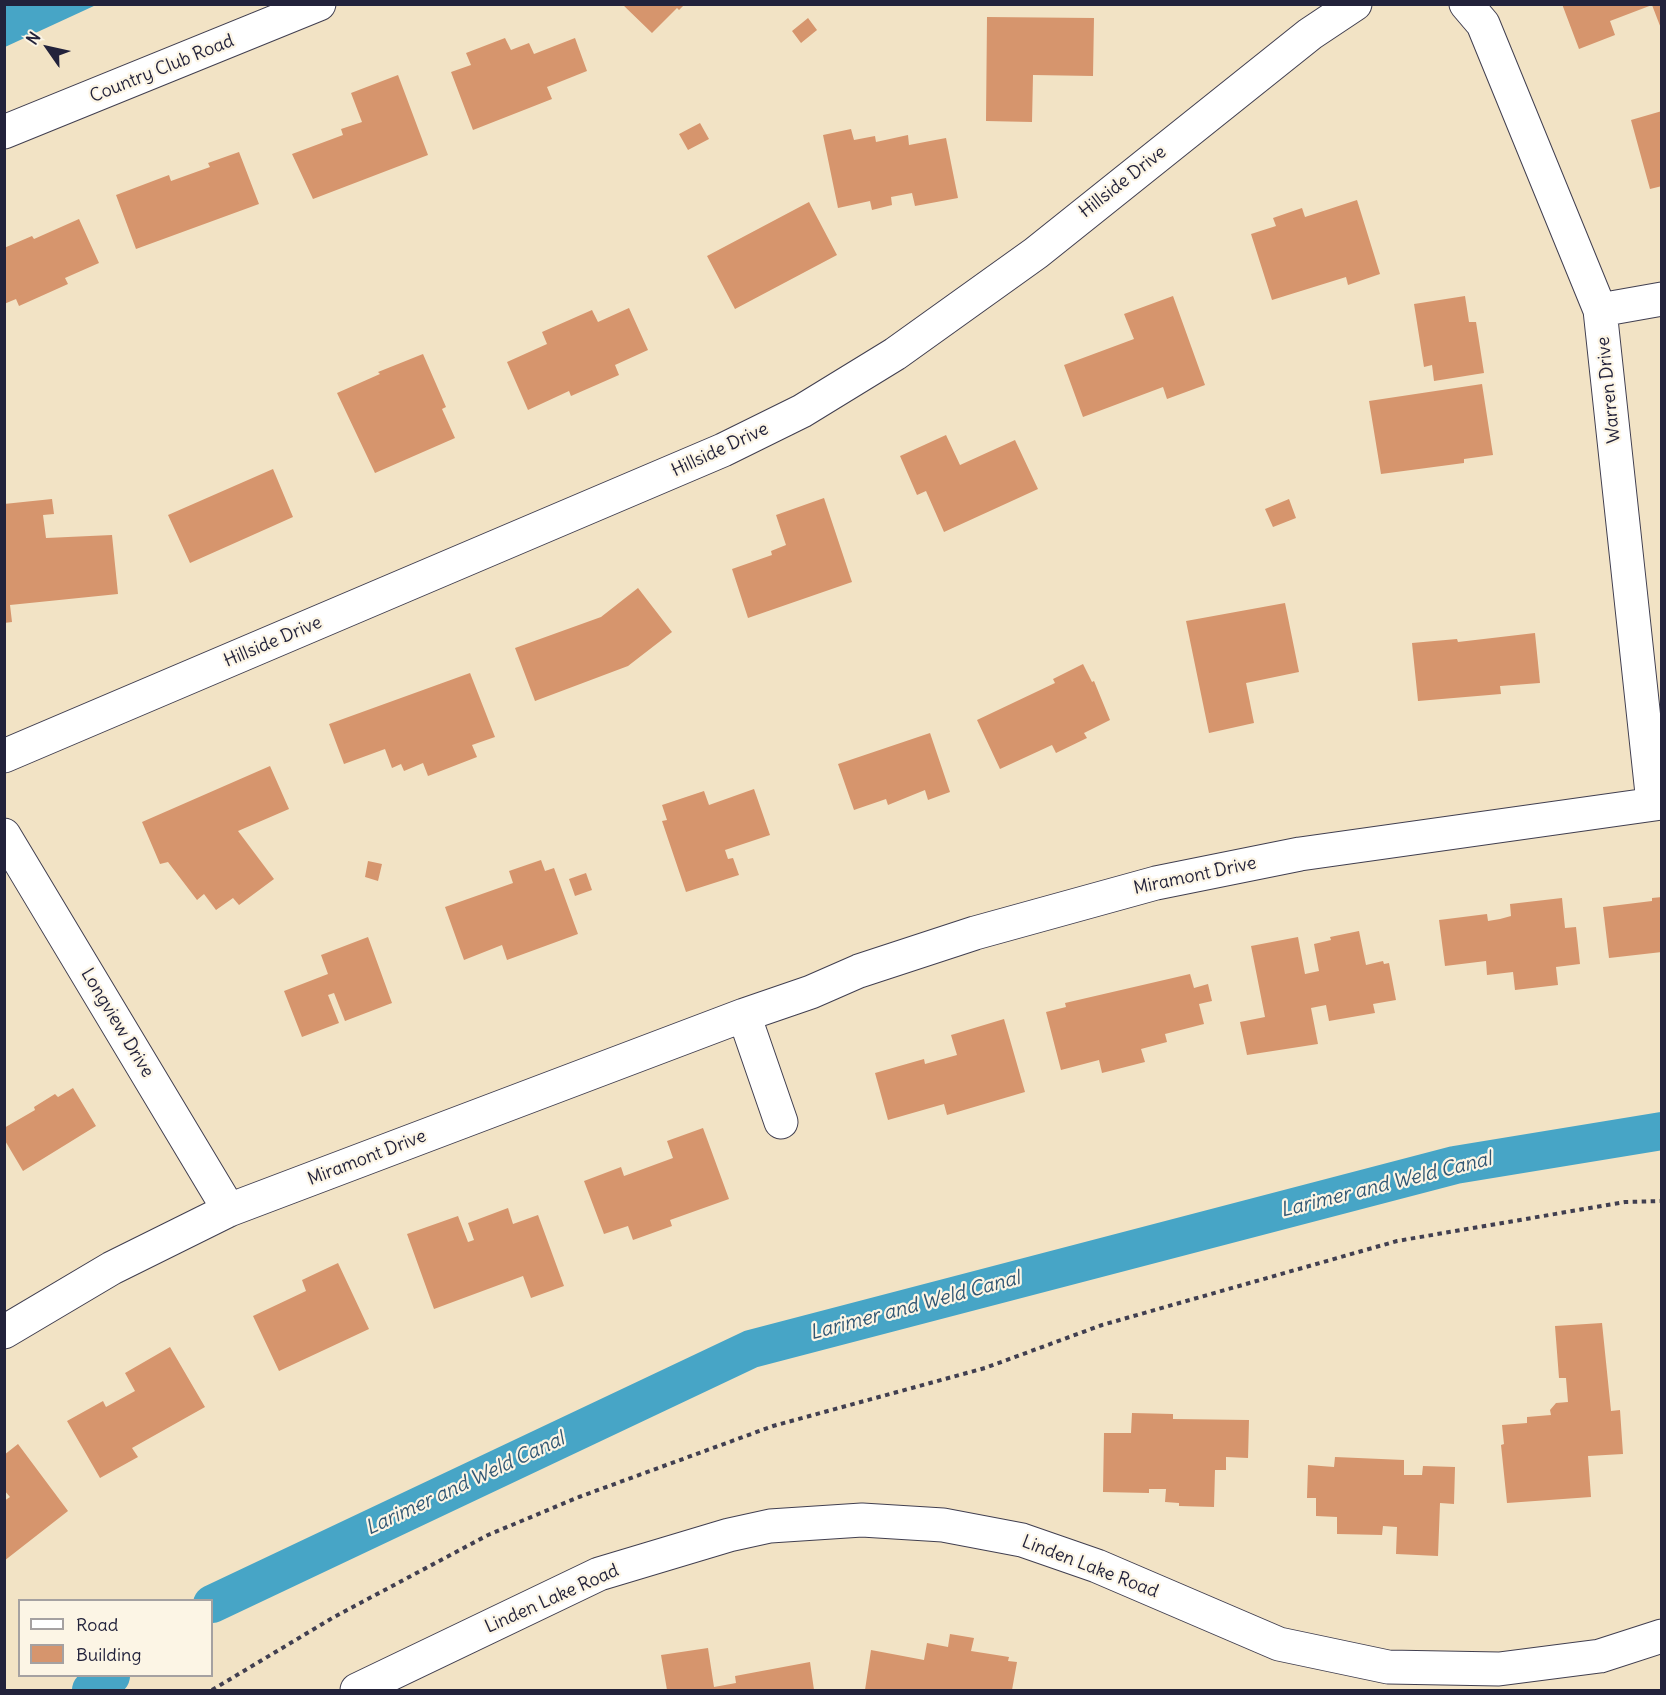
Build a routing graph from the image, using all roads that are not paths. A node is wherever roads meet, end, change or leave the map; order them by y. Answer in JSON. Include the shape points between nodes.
{"nodes":[{"id":1,"x":319,"y":4,"type":"edge"},
{"id":2,"x":1355,"y":4,"type":"edge"},
{"id":3,"x":1466,"y":4,"type":"edge"},
{"id":4,"x":4,"y":132,"type":"edge"},
{"id":5,"x":1662,"y":298,"type":"edge"},
{"id":6,"x":1600,"y":310,"type":"junction"},
{"id":7,"x":4,"y":756,"type":"edge"},
{"id":8,"x":1657,"y":803,"type":"edge"},
{"id":9,"x":4,"y":835,"type":"edge"},
{"id":10,"x":744,"y":1015,"type":"junction"},
{"id":11,"x":781,"y":1122,"type":"dead end"},
{"id":12,"x":229,"y":1210,"type":"junction"},
{"id":13,"x":4,"y":1332,"type":"edge"},
{"id":14,"x":1662,"y":1636,"type":"edge"},
{"id":15,"x":357,"y":1690,"type":"edge"}],
"edges":[{"from":1,"to":4,"type":"street","name":"Country Club Road"},
{"from":2,"to":7,"type":"street","name":"Hillside Drive","via":[[1310,34],[1036,254],[895,354],[802,411],[723,450]]},
{"from":3,"to":6,"type":"street","name":"Warren Drive","via":[[1483,24]]},
{"from":5,"to":6,"type":"street"},
{"from":6,"to":8,"type":"street","name":"Warren Drive"},
{"from":8,"to":10,"type":"street","name":"Miramont Drive","via":[[1300,854],[1156,883],[975,933]]},
{"from":9,"to":12,"type":"street","name":"Longview Drive"},
{"from":10,"to":11,"type":"street"},
{"from":10,"to":12,"type":"street","name":"Miramont Drive"},
{"from":12,"to":13,"type":"street","name":"Miramont Drive","via":[[112,1268]]},
{"from":14,"to":15,"type":"street","name":"Linden Lake Road","via":[[1600,1656],[1499,1669],[1388,1667],[1279,1644],[1097,1566],[1022,1540],[943,1525],[862,1520],[770,1526],[599,1575]]}]}
